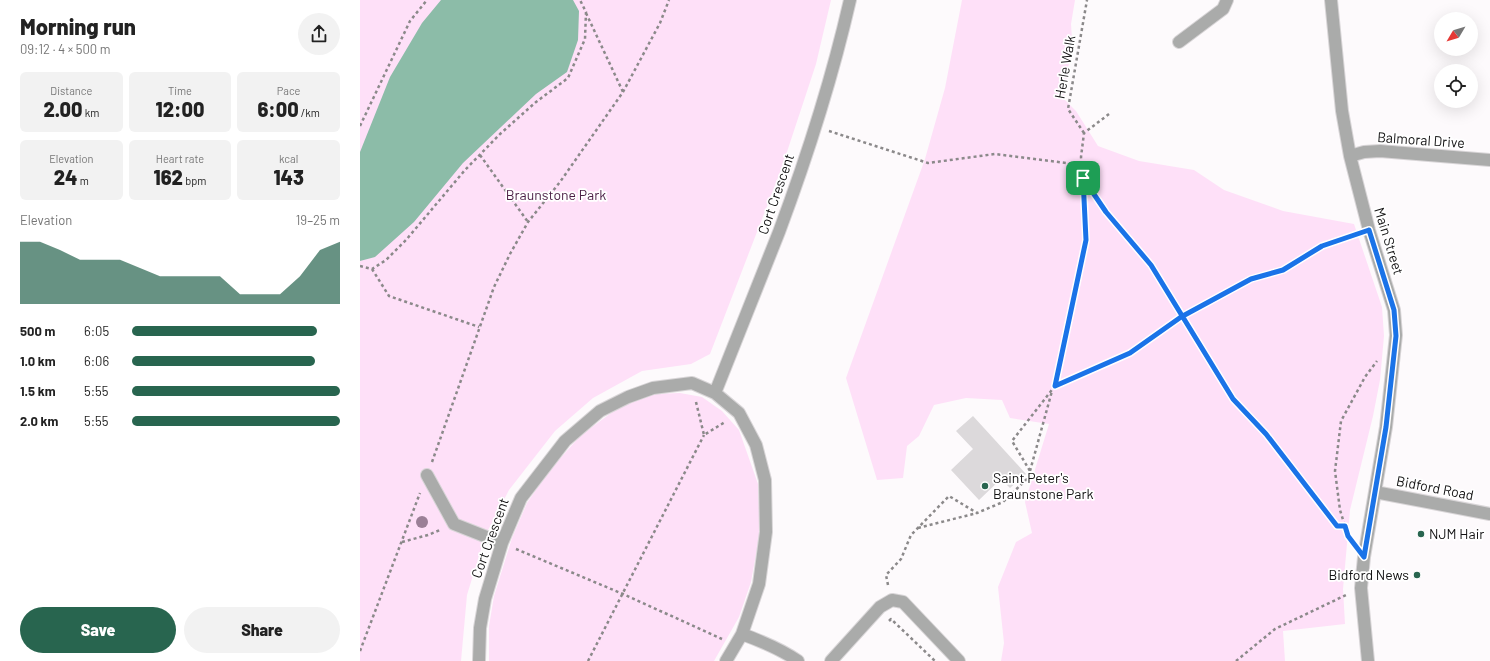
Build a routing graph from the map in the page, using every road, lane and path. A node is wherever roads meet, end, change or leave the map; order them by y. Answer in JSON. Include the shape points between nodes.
{"nodes":[{"id":1,"x":427,"y":0,"type":"edge"},
{"id":2,"x":580,"y":0,"type":"edge"},
{"id":3,"x":669,"y":0,"type":"edge"},
{"id":4,"x":850,"y":0,"type":"edge"},
{"id":5,"x":1087,"y":0,"type":"edge"},
{"id":6,"x":1227,"y":0,"type":"edge"},
{"id":7,"x":1331,"y":0,"type":"edge"},
{"id":8,"x":586,"y":12,"type":"junction"},
{"id":9,"x":1179,"y":42,"type":"dead end"},
{"id":10,"x":623,"y":92,"type":"junction"},
{"id":11,"x":1109,"y":114,"type":"dead end"},
{"id":12,"x":360,"y":126,"type":"edge"},
{"id":13,"x":815,"y":126,"type":"junction"},
{"id":14,"x":1084,"y":133,"type":"junction"},
{"id":15,"x":480,"y":155,"type":"junction"},
{"id":16,"x":1350,"y":156,"type":"junction"},
{"id":17,"x":1490,"y":160,"type":"edge"},
{"id":18,"x":1082,"y":164,"type":"junction"},
{"id":19,"x":1083,"y":178,"type":"junction"},
{"id":20,"x":528,"y":222,"type":"junction"},
{"id":21,"x":1369,"y":230,"type":"junction"},
{"id":22,"x":360,"y":266,"type":"edge"},
{"id":23,"x":372,"y":269,"type":"junction"},
{"id":24,"x":1181,"y":317,"type":"junction"},
{"id":25,"x":479,"y":327,"type":"junction"},
{"id":26,"x":1379,"y":359,"type":"dead end"},
{"id":27,"x":692,"y":383,"type":"junction"},
{"id":28,"x":1054,"y":388,"type":"junction"},
{"id":29,"x":715,"y":393,"type":"junction"},
{"id":30,"x":739,"y":413,"type":"junction"},
{"id":31,"x":704,"y":435,"type":"junction"},
{"id":32,"x":1030,"y":471,"type":"junction"},
{"id":33,"x":427,"y":475,"type":"junction"},
{"id":34,"x":1375,"y":492,"type":"junction"},
{"id":35,"x":977,"y":513,"type":"junction"},
{"id":36,"x":1490,"y":514,"type":"edge"},
{"id":37,"x":454,"y":524,"type":"junction"},
{"id":38,"x":1345,"y":526,"type":"junction"},
{"id":39,"x":917,"y":528,"type":"junction"},
{"id":40,"x":402,"y":542,"type":"junction"},
{"id":41,"x":502,"y":543,"type":"junction"},
{"id":42,"x":1364,"y":557,"type":"junction"},
{"id":43,"x":1361,"y":588,"type":"junction"},
{"id":44,"x":623,"y":594,"type":"junction"},
{"id":45,"x":892,"y":600,"type":"junction"},
{"id":46,"x":886,"y":624,"type":"dead end"},
{"id":47,"x":742,"y":634,"type":"junction"},
{"id":48,"x":735,"y":645,"type":"junction"},
{"id":49,"x":360,"y":651,"type":"edge"},
{"id":50,"x":479,"y":661,"type":"edge"},
{"id":51,"x":588,"y":661,"type":"edge"},
{"id":52,"x":726,"y":661,"type":"edge"},
{"id":53,"x":798,"y":661,"type":"edge"},
{"id":54,"x":831,"y":661,"type":"edge"},
{"id":55,"x":936,"y":661,"type":"edge"},
{"id":56,"x":959,"y":661,"type":"edge"},
{"id":57,"x":1236,"y":661,"type":"edge"},
{"id":58,"x":1368,"y":661,"type":"edge"}],
"edges":[{"from":1,"to":12,"type":"path","via":[[410,22]]},
{"from":2,"to":8,"type":"path"},
{"from":3,"to":10,"type":"path","via":[[660,23]]},
{"from":4,"to":13,"type":"street","name":"Cort Crescent"},
{"from":5,"to":14,"type":"path","name":"Herle Walk","via":[[1068,109]]},
{"from":6,"to":9,"type":"street","via":[[1222,9]]},
{"from":7,"to":16,"type":"street","name":"Main Street","via":[[1342,111]]},
{"from":8,"to":10,"type":"path"},
{"from":8,"to":15,"type":"path","via":[[585,39],[568,78],[536,102]]},
{"from":10,"to":20,"type":"path","via":[[560,182]]},
{"from":11,"to":14,"type":"path"},
{"from":13,"to":18,"type":"path","via":[[928,163],[995,154]]},
{"from":13,"to":29,"type":"street","name":"Cort Crescent","via":[[779,232]]},
{"from":14,"to":18,"type":"path"},
{"from":15,"to":20,"type":"path"},
{"from":15,"to":23,"type":"path","via":[[406,240],[386,260]]},
{"from":16,"to":17,"type":"street","name":"Balmoral Drive","via":[[1380,151]]},
{"from":16,"to":21,"type":"street","name":"Main Street"},
{"from":18,"to":19,"type":"path"},
{"from":19,"to":24,"type":"path","via":[[1106,212],[1151,265]]},
{"from":19,"to":28,"type":"path","via":[[1086,240]]},
{"from":20,"to":25,"type":"path","via":[[494,287]]},
{"from":21,"to":24,"type":"path","via":[[1322,246],[1283,270],[1251,279]]},
{"from":21,"to":34,"type":"street","name":"Main Street","via":[[1394,310],[1396,336],[1386,427]]},
{"from":22,"to":23,"type":"path"},
{"from":23,"to":25,"type":"path","via":[[389,296]]},
{"from":24,"to":28,"type":"path","via":[[1130,353]]},
{"from":24,"to":38,"type":"path","via":[[1233,399],[1266,434],[1337,526]]},
{"from":25,"to":33,"type":"path"},
{"from":26,"to":38,"type":"path","via":[[1365,377],[1341,421],[1335,471],[1340,510]]},
{"from":27,"to":29,"type":"street"},
{"from":27,"to":31,"type":"path"},
{"from":27,"to":41,"type":"street","name":"Cort Crescent","via":[[653,388],[628,397],[600,411],[582,425],[565,441],[521,498]]},
{"from":28,"to":32,"type":"path"},
{"from":28,"to":32,"type":"path","via":[[1012,441]]},
{"from":29,"to":30,"type":"street"},
{"from":30,"to":31,"type":"path"},
{"from":30,"to":47,"type":"street","via":[[756,445],[765,480],[766,532],[759,584]]},
{"from":31,"to":44,"type":"path"},
{"from":32,"to":35,"type":"path","via":[[1029,476],[1002,502]]},
{"from":33,"to":37,"type":"street"},
{"from":33,"to":40,"type":"path"},
{"from":34,"to":36,"type":"street","name":"Bidford Road"},
{"from":34,"to":42,"type":"street","name":"Main Street"},
{"from":35,"to":39,"type":"path"},
{"from":35,"to":39,"type":"path","via":[[949,496]]},
{"from":37,"to":40,"type":"path"},
{"from":37,"to":41,"type":"street"},
{"from":38,"to":42,"type":"path","via":[[1348,536]]},
{"from":39,"to":45,"type":"path","via":[[911,534],[901,559],[886,575]]},
{"from":40,"to":49,"type":"path"},
{"from":41,"to":44,"type":"path"},
{"from":41,"to":50,"type":"street","name":"Cort Crescent","via":[[485,599],[480,628]]},
{"from":42,"to":43,"type":"street","name":"Main Street"},
{"from":43,"to":57,"type":"path","via":[[1275,629]]},
{"from":43,"to":58,"type":"street","name":"Main Street"},
{"from":44,"to":48,"type":"path"},
{"from":44,"to":51,"type":"path"},
{"from":45,"to":54,"type":"street","via":[[880,607]]},
{"from":45,"to":56,"type":"street","via":[[903,602]]},
{"from":46,"to":55,"type":"path","via":[[891,619]]},
{"from":47,"to":48,"type":"street"},
{"from":47,"to":53,"type":"street"},
{"from":48,"to":52,"type":"street"}]}
